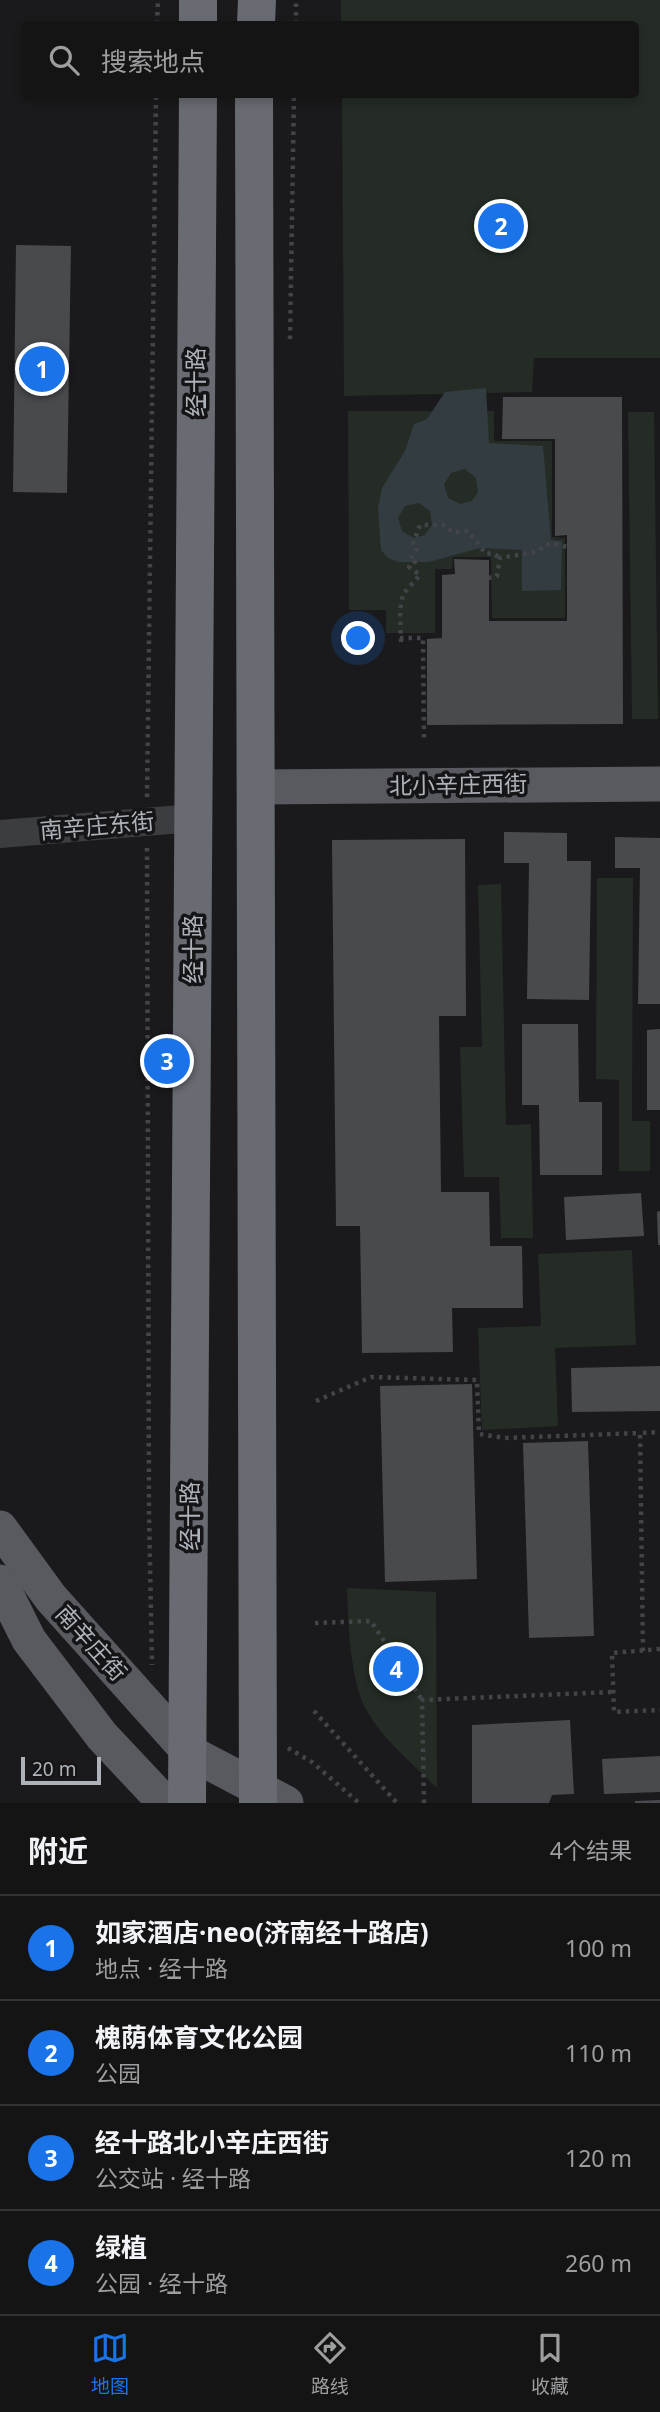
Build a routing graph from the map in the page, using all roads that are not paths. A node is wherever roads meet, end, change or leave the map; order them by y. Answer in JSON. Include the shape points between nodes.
{"nodes":[{"id":1,"x":198,"y":0,"type":"edge"},
{"id":2,"x":257,"y":0,"type":"edge"},
{"id":3,"x":198,"y":21,"type":"edge"},
{"id":4,"x":256,"y":21,"type":"edge"},
{"id":5,"x":198,"y":98,"type":"edge"},
{"id":6,"x":254,"y":98,"type":"edge"},
{"id":7,"x":660,"y":783,"type":"edge"},
{"id":8,"x":257,"y":787,"type":"junction"},
{"id":9,"x":194,"y":818,"type":"junction"},
{"id":10,"x":0,"y":834,"type":"edge"},
{"id":11,"x":0,"y":1528,"type":"edge"},
{"id":12,"x":0,"y":1583,"type":"edge"},
{"id":13,"x":188,"y":1752,"type":"junction"},
{"id":14,"x":267,"y":1797,"type":"edge"},
{"id":15,"x":165,"y":1803,"type":"edge"},
{"id":16,"x":187,"y":1803,"type":"edge"}],
"edges":[{"from":1,"to":3,"type":"highway"},
{"from":2,"to":4,"type":"highway"},
{"from":5,"to":9,"type":"highway","name":"经十路"},
{"from":6,"to":8,"type":"highway"},
{"from":7,"to":8,"type":"main road","name":"北小辛庄西街"},
{"from":8,"to":14,"type":"highway"},
{"from":9,"to":10,"type":"street","name":"南辛庄东街"},
{"from":9,"to":13,"type":"highway","name":"经十路"},
{"from":11,"to":13,"type":"main road","name":"南辛庄街","via":[[51,1598]]},
{"from":12,"to":15,"type":"main road","name":"南辛庄街","via":[[29,1640],[102,1736]]},
{"from":13,"to":14,"type":"main road"},
{"from":13,"to":16,"type":"highway","name":"经十路"}]}
